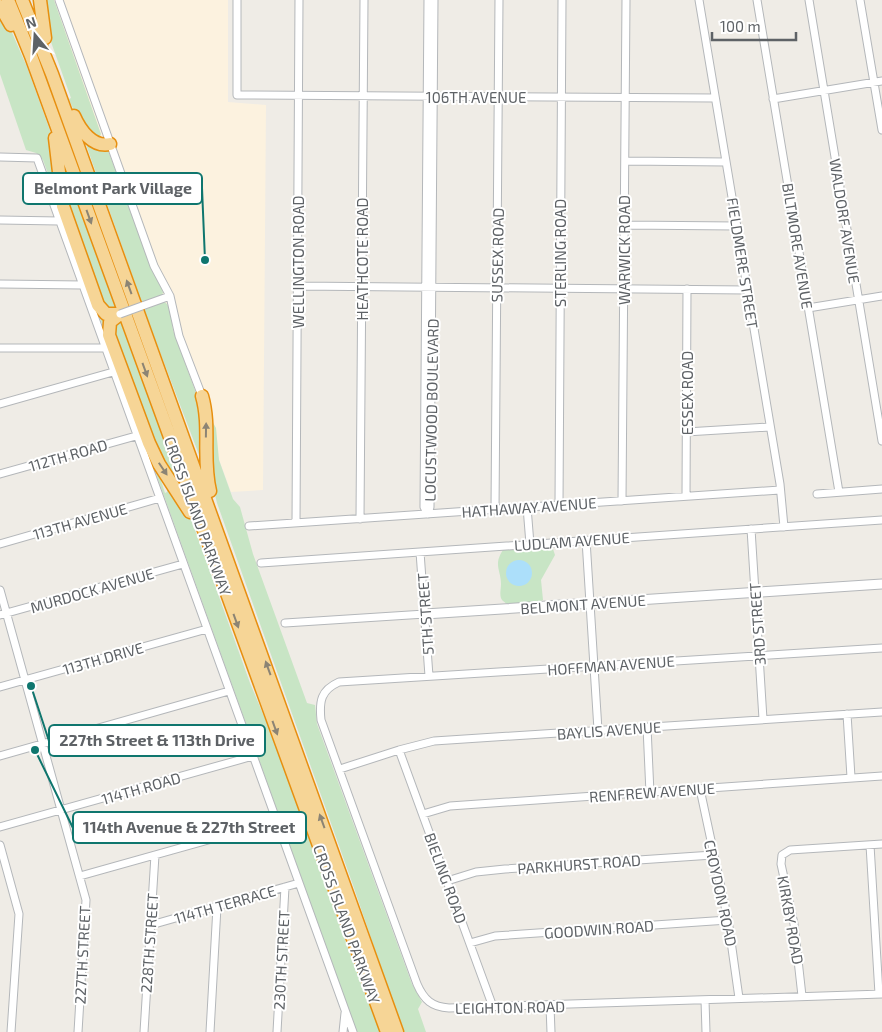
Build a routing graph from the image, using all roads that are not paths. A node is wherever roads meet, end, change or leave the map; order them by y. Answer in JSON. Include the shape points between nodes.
{"nodes":[{"id":1,"x":8,"y":0,"type":"edge"},
{"id":2,"x":22,"y":0,"type":"edge"},
{"id":3,"x":40,"y":0,"type":"edge"},
{"id":4,"x":58,"y":0,"type":"edge"},
{"id":5,"x":237,"y":0,"type":"edge"},
{"id":6,"x":300,"y":0,"type":"edge"},
{"id":7,"x":364,"y":0,"type":"edge"},
{"id":8,"x":428,"y":0,"type":"edge"},
{"id":9,"x":434,"y":0,"type":"edge"},
{"id":10,"x":499,"y":0,"type":"edge"},
{"id":11,"x":562,"y":0,"type":"edge"},
{"id":12,"x":626,"y":0,"type":"edge"},
{"id":13,"x":699,"y":0,"type":"edge"},
{"id":14,"x":757,"y":0,"type":"edge"},
{"id":15,"x":809,"y":0,"type":"edge"},
{"id":16,"x":860,"y":0,"type":"edge"},
{"id":17,"x":0,"y":6,"type":"edge"},
{"id":18,"x":37,"y":72,"type":"junction"},
{"id":19,"x":54,"y":79,"type":"junction"},
{"id":20,"x":878,"y":81,"type":"edge"},
{"id":21,"x":824,"y":90,"type":"junction"},
{"id":22,"x":298,"y":95,"type":"junction"},
{"id":23,"x":363,"y":96,"type":"junction"},
{"id":24,"x":430,"y":96,"type":"junction"},
{"id":25,"x":498,"y":97,"type":"junction"},
{"id":26,"x":561,"y":97,"type":"junction"},
{"id":27,"x":625,"y":97,"type":"junction"},
{"id":28,"x":715,"y":98,"type":"junction"},
{"id":29,"x":773,"y":99,"type":"junction"},
{"id":30,"x":49,"y":105,"type":"junction"},
{"id":31,"x":882,"y":130,"type":"edge"},
{"id":32,"x":110,"y":144,"type":"junction"},
{"id":33,"x":0,"y":157,"type":"edge"},
{"id":34,"x":625,"y":161,"type":"junction"},
{"id":35,"x":726,"y":162,"type":"junction"},
{"id":36,"x":0,"y":220,"type":"edge"},
{"id":37,"x":59,"y":221,"type":"junction"},
{"id":38,"x":624,"y":224,"type":"junction"},
{"id":39,"x":736,"y":226,"type":"junction"},
{"id":40,"x":0,"y":284,"type":"edge"},
{"id":41,"x":82,"y":285,"type":"junction"},
{"id":42,"x":298,"y":286,"type":"junction"},
{"id":43,"x":361,"y":286,"type":"junction"},
{"id":44,"x":429,"y":287,"type":"junction"},
{"id":45,"x":496,"y":287,"type":"junction"},
{"id":46,"x":560,"y":288,"type":"junction"},
{"id":47,"x":624,"y":288,"type":"junction"},
{"id":48,"x":688,"y":289,"type":"junction"},
{"id":49,"x":747,"y":290,"type":"junction"},
{"id":50,"x":170,"y":296,"type":"junction"},
{"id":51,"x":882,"y":296,"type":"edge"},
{"id":52,"x":858,"y":300,"type":"junction"},
{"id":53,"x":808,"y":308,"type":"junction"},
{"id":54,"x":120,"y":314,"type":"junction"},
{"id":55,"x":0,"y":348,"type":"edge"},
{"id":56,"x":104,"y":348,"type":"junction"},
{"id":57,"x":113,"y":372,"type":"junction"},
{"id":58,"x":202,"y":396,"type":"joint"},
{"id":59,"x":0,"y":404,"type":"edge"},
{"id":60,"x":770,"y":427,"type":"junction"},
{"id":61,"x":686,"y":432,"type":"junction"},
{"id":62,"x":136,"y":436,"type":"junction"},
{"id":63,"x":882,"y":441,"type":"edge"},
{"id":64,"x":0,"y":474,"type":"edge"},
{"id":65,"x":882,"y":489,"type":"edge"},
{"id":66,"x":780,"y":490,"type":"junction"},
{"id":67,"x":839,"y":492,"type":"junction"},
{"id":68,"x":817,"y":494,"type":"dead end"},
{"id":69,"x":686,"y":496,"type":"junction"},
{"id":70,"x":160,"y":498,"type":"junction"},
{"id":71,"x":622,"y":501,"type":"junction"},
{"id":72,"x":559,"y":505,"type":"junction"},
{"id":73,"x":527,"y":507,"type":"junction"},
{"id":74,"x":495,"y":510,"type":"junction"},
{"id":75,"x":428,"y":514,"type":"junction"},
{"id":76,"x":360,"y":519,"type":"junction"},
{"id":77,"x":882,"y":520,"type":"edge"},
{"id":78,"x":296,"y":523,"type":"junction"},
{"id":79,"x":249,"y":526,"type":"dead end"},
{"id":80,"x":784,"y":527,"type":"junction"},
{"id":81,"x":750,"y":530,"type":"junction"},
{"id":82,"x":586,"y":540,"type":"junction"},
{"id":83,"x":0,"y":544,"type":"edge"},
{"id":84,"x":530,"y":544,"type":"junction"},
{"id":85,"x":224,"y":546,"type":"junction"},
{"id":86,"x":209,"y":547,"type":"junction"},
{"id":87,"x":420,"y":552,"type":"junction"},
{"id":88,"x":261,"y":563,"type":"dead end"},
{"id":89,"x":184,"y":564,"type":"junction"},
{"id":90,"x":882,"y":584,"type":"edge"},
{"id":91,"x":0,"y":590,"type":"edge"},
{"id":92,"x":755,"y":592,"type":"junction"},
{"id":93,"x":590,"y":603,"type":"junction"},
{"id":94,"x":425,"y":614,"type":"junction"},
{"id":95,"x":3,"y":615,"type":"edge"},
{"id":96,"x":284,"y":623,"type":"dead end"},
{"id":97,"x":206,"y":629,"type":"junction"},
{"id":98,"x":882,"y":648,"type":"edge"},
{"id":99,"x":759,"y":656,"type":"junction"},
{"id":100,"x":594,"y":667,"type":"junction"},
{"id":101,"x":429,"y":676,"type":"junction"},
{"id":102,"x":25,"y":680,"type":"junction"},
{"id":103,"x":340,"y":682,"type":"joint"},
{"id":104,"x":0,"y":687,"type":"edge"},
{"id":105,"x":229,"y":691,"type":"junction"},
{"id":106,"x":882,"y":712,"type":"edge"},
{"id":107,"x":847,"y":714,"type":"junction"},
{"id":108,"x":763,"y":719,"type":"junction"},
{"id":109,"x":647,"y":727,"type":"junction"},
{"id":110,"x":598,"y":730,"type":"junction"},
{"id":111,"x":43,"y":744,"type":"junction"},
{"id":112,"x":399,"y":750,"type":"junction"},
{"id":113,"x":0,"y":756,"type":"edge"},
{"id":114,"x":253,"y":756,"type":"junction"},
{"id":115,"x":340,"y":769,"type":"junction"},
{"id":116,"x":882,"y":776,"type":"edge"},
{"id":117,"x":851,"y":778,"type":"junction"},
{"id":118,"x":700,"y":789,"type":"junction"},
{"id":119,"x":650,"y":793,"type":"junction"},
{"id":120,"x":62,"y":810,"type":"junction"},
{"id":121,"x":423,"y":814,"type":"junction"},
{"id":122,"x":276,"y":821,"type":"junction"},
{"id":123,"x":0,"y":827,"type":"edge"},
{"id":124,"x":882,"y":844,"type":"edge"},
{"id":125,"x":0,"y":845,"type":"edge"},
{"id":126,"x":870,"y":845,"type":"junction"},
{"id":127,"x":155,"y":855,"type":"junction"},
{"id":128,"x":713,"y":855,"type":"junction"},
{"id":129,"x":80,"y":876,"type":"junction"},
{"id":130,"x":447,"y":881,"type":"junction"},
{"id":131,"x":299,"y":884,"type":"junction"},
{"id":132,"x":285,"y":887,"type":"junction"},
{"id":133,"x":217,"y":907,"type":"junction"},
{"id":134,"x":728,"y":920,"type":"junction"},
{"id":135,"x":151,"y":925,"type":"junction"},
{"id":136,"x":470,"y":943,"type":"junction"},
{"id":137,"x":881,"y":994,"type":"edge"},
{"id":138,"x":802,"y":996,"type":"junction"},
{"id":139,"x":739,"y":998,"type":"junction"},
{"id":140,"x":705,"y":1000,"type":"junction"},
{"id":141,"x":550,"y":1006,"type":"junction"},
{"id":142,"x":494,"y":1007,"type":"junction"},
{"id":143,"x":345,"y":1010,"type":"junction"},
{"id":144,"x":11,"y":1032,"type":"edge"},
{"id":145,"x":78,"y":1032,"type":"edge"},
{"id":146,"x":144,"y":1032,"type":"edge"},
{"id":147,"x":210,"y":1032,"type":"edge"},
{"id":148,"x":276,"y":1032,"type":"edge"},
{"id":149,"x":343,"y":1032,"type":"edge"},
{"id":150,"x":353,"y":1032,"type":"edge"},
{"id":151,"x":387,"y":1032,"type":"edge"},
{"id":152,"x":397,"y":1032,"type":"edge"},
{"id":153,"x":551,"y":1032,"type":"edge"},
{"id":154,"x":706,"y":1032,"type":"edge"}],
"edges":[{"from":1,"to":18,"type":"highway","name":"CROSS ISLAND PARKWAY"},
{"from":2,"to":19,"type":"highway","name":"CROSS ISLAND PARKWAY"},
{"from":3,"to":19,"type":"highway","via":[[42,27]]},
{"from":4,"to":32,"type":"street"},
{"from":5,"to":22,"type":"street","name":"106TH AVENUE","via":[[237,95]]},
{"from":6,"to":22,"type":"street","name":"WELLINGTON ROAD"},
{"from":7,"to":23,"type":"street","name":"HEATHCOTE ROAD"},
{"from":8,"to":24,"type":"street","name":"LOCUSTWOOD BOULEVARD"},
{"from":9,"to":24,"type":"street","name":"LOCUSTWOOD BOULEVARD"},
{"from":10,"to":25,"type":"street","name":"SUSSEX ROAD"},
{"from":11,"to":26,"type":"street","name":"STERLING ROAD"},
{"from":12,"to":27,"type":"street","name":"WARWICK ROAD"},
{"from":13,"to":28,"type":"street","name":"FIELDMERE STREET"},
{"from":14,"to":29,"type":"street","name":"BILTMORE AVENUE"},
{"from":15,"to":21,"type":"street","name":"WALDORF AVENUE"},
{"from":16,"to":20,"type":"street"},
{"from":17,"to":18,"type":"highway"},
{"from":18,"to":30,"type":"highway","name":"CROSS ISLAND PARKWAY"},
{"from":19,"to":32,"type":"highway","via":[[84,133],[97,143]]},
{"from":85,"to":19,"type":"highway","name":"CROSS ISLAND PARKWAY","one_way":true},
{"from":20,"to":21,"type":"street"},
{"from":20,"to":31,"type":"street"},
{"from":21,"to":29,"type":"street"},
{"from":21,"to":52,"type":"street","name":"WALDORF AVENUE"},
{"from":22,"to":23,"type":"street","name":"106TH AVENUE"},
{"from":22,"to":42,"type":"street","name":"WELLINGTON ROAD"},
{"from":23,"to":24,"type":"street","name":"106TH AVENUE"},
{"from":23,"to":43,"type":"street","name":"HEATHCOTE ROAD"},
{"from":24,"to":25,"type":"street","name":"106TH AVENUE"},
{"from":24,"to":44,"type":"street","name":"LOCUSTWOOD BOULEVARD"},
{"from":25,"to":26,"type":"street","name":"106TH AVENUE"},
{"from":25,"to":45,"type":"street","name":"SUSSEX ROAD"},
{"from":26,"to":27,"type":"street","name":"106TH AVENUE"},
{"from":26,"to":46,"type":"street","name":"STERLING ROAD"},
{"from":27,"to":28,"type":"street","name":"106TH AVENUE"},
{"from":27,"to":34,"type":"street","name":"WARWICK ROAD"},
{"from":28,"to":35,"type":"street","name":"FIELDMERE STREET"},
{"from":29,"to":53,"type":"street","name":"BILTMORE AVENUE"},
{"from":30,"to":54,"type":"highway","via":[[66,214],[99,308],[109,315]]},
{"from":30,"to":86,"type":"highway","name":"CROSS ISLAND PARKWAY","one_way":true},
{"from":32,"to":50,"type":"street","via":[[154,266]]},
{"from":33,"to":37,"type":"street","name":"CROSS ISLAND PARKWAY","via":[[37,158]]},
{"from":34,"to":35,"type":"street"},
{"from":34,"to":38,"type":"street","name":"WARWICK ROAD"},
{"from":35,"to":39,"type":"street","name":"FIELDMERE STREET"},
{"from":36,"to":37,"type":"street"},
{"from":37,"to":41,"type":"street","name":"CROSS ISLAND PARKWAY"},
{"from":38,"to":39,"type":"street"},
{"from":38,"to":47,"type":"street","name":"WARWICK ROAD"},
{"from":39,"to":49,"type":"street","name":"FIELDMERE STREET"},
{"from":40,"to":41,"type":"street"},
{"from":41,"to":56,"type":"street","name":"CROSS ISLAND PARKWAY"},
{"from":42,"to":43,"type":"street"},
{"from":42,"to":78,"type":"street","name":"WELLINGTON ROAD"},
{"from":43,"to":44,"type":"street"},
{"from":43,"to":76,"type":"street","name":"HEATHCOTE ROAD"},
{"from":44,"to":45,"type":"street"},
{"from":44,"to":75,"type":"street","name":"LOCUSTWOOD BOULEVARD","via":[[429,401],[424,507]]},
{"from":45,"to":46,"type":"street"},
{"from":45,"to":74,"type":"street","name":"SUSSEX ROAD"},
{"from":46,"to":47,"type":"street"},
{"from":46,"to":72,"type":"street","name":"STERLING ROAD"},
{"from":47,"to":48,"type":"street"},
{"from":47,"to":71,"type":"street","name":"WARWICK ROAD"},
{"from":48,"to":49,"type":"street"},
{"from":48,"to":61,"type":"street","name":"ESSEX ROAD"},
{"from":49,"to":60,"type":"street","name":"FIELDMERE STREET"},
{"from":50,"to":54,"type":"street","bridge":true},
{"from":50,"to":58,"type":"street","via":[[179,336]]},
{"from":51,"to":52,"type":"street"},
{"from":52,"to":53,"type":"street"},
{"from":52,"to":63,"type":"street","name":"WALDORF AVENUE"},
{"from":53,"to":67,"type":"street","name":"BILTMORE AVENUE"},
{"from":54,"to":86,"type":"highway","one_way":true,"via":[[110,322],[108,333],[146,436],[159,464]]},
{"from":55,"to":56,"type":"street"},
{"from":56,"to":57,"type":"street","name":"CROSS ISLAND PARKWAY"},
{"from":57,"to":59,"type":"street"},
{"from":57,"to":62,"type":"street","name":"CROSS ISLAND PARKWAY"},
{"from":85,"to":58,"type":"highway","one_way":true,"via":[[207,480],[206,418]]},
{"from":60,"to":61,"type":"street"},
{"from":60,"to":66,"type":"street","name":"FIELDMERE STREET"},
{"from":61,"to":69,"type":"street","name":"ESSEX ROAD"},
{"from":62,"to":64,"type":"street","name":"112TH ROAD"},
{"from":62,"to":70,"type":"street","name":"CROSS ISLAND PARKWAY"},
{"from":65,"to":67,"type":"street"},
{"from":66,"to":69,"type":"street","name":"HATHAWAY AVENUE"},
{"from":66,"to":80,"type":"street","name":"FIELDMERE STREET"},
{"from":67,"to":68,"type":"street"},
{"from":69,"to":71,"type":"street","name":"HATHAWAY AVENUE"},
{"from":70,"to":83,"type":"street","name":"113TH AVENUE"},
{"from":70,"to":89,"type":"street","name":"CROSS ISLAND PARKWAY"},
{"from":71,"to":72,"type":"street","name":"HATHAWAY AVENUE"},
{"from":72,"to":73,"type":"street","name":"HATHAWAY AVENUE"},
{"from":73,"to":74,"type":"street","name":"HATHAWAY AVENUE"},
{"from":73,"to":84,"type":"street"},
{"from":74,"to":75,"type":"street","name":"HATHAWAY AVENUE"},
{"from":75,"to":76,"type":"street","name":"HATHAWAY AVENUE"},
{"from":76,"to":78,"type":"street","name":"HATHAWAY AVENUE"},
{"from":77,"to":80,"type":"street","name":"LUDLAM AVENUE"},
{"from":78,"to":79,"type":"street","name":"HATHAWAY AVENUE"},
{"from":80,"to":81,"type":"street","name":"LUDLAM AVENUE"},
{"from":81,"to":82,"type":"street","name":"LUDLAM AVENUE"},
{"from":81,"to":92,"type":"street","name":"3RD STREET"},
{"from":82,"to":84,"type":"street","name":"LUDLAM AVENUE"},
{"from":82,"to":93,"type":"street"},
{"from":84,"to":87,"type":"street","name":"LUDLAM AVENUE"},
{"from":152,"to":85,"type":"highway","name":"CROSS ISLAND PARKWAY","one_way":true},
{"from":86,"to":151,"type":"highway","name":"CROSS ISLAND PARKWAY","one_way":true},
{"from":87,"to":88,"type":"street","name":"LUDLAM AVENUE"},
{"from":87,"to":94,"type":"street","name":"5TH STREET"},
{"from":89,"to":95,"type":"street","name":"MURDOCK AVENUE"},
{"from":89,"to":97,"type":"street","name":"CROSS ISLAND PARKWAY"},
{"from":90,"to":92,"type":"street","name":"BELMONT AVENUE"},
{"from":91,"to":95,"type":"street","name":"227TH STREET"},
{"from":92,"to":93,"type":"street","name":"BELMONT AVENUE"},
{"from":92,"to":99,"type":"street","name":"3RD STREET"},
{"from":93,"to":94,"type":"street","name":"BELMONT AVENUE"},
{"from":93,"to":100,"type":"street"},
{"from":94,"to":96,"type":"street","name":"BELMONT AVENUE"},
{"from":94,"to":101,"type":"street","name":"5TH STREET"},
{"from":95,"to":102,"type":"street","name":"227TH STREET"},
{"from":97,"to":102,"type":"street","name":"113TH DRIVE"},
{"from":97,"to":105,"type":"street","name":"CROSS ISLAND PARKWAY"},
{"from":98,"to":99,"type":"street","name":"HOFFMAN AVENUE"},
{"from":99,"to":100,"type":"street","name":"HOFFMAN AVENUE"},
{"from":99,"to":108,"type":"street","name":"3RD STREET"},
{"from":100,"to":101,"type":"street","name":"HOFFMAN AVENUE"},
{"from":100,"to":110,"type":"street"},
{"from":101,"to":103,"type":"street","name":"HOFFMAN AVENUE"},
{"from":102,"to":104,"type":"street","name":"113TH DRIVE"},
{"from":102,"to":111,"type":"street","name":"227TH STREET"},
{"from":103,"to":115,"type":"street","name":"LEIGHTON ROAD","via":[[330,686],[322,695],[320,706],[321,720]]},
{"from":105,"to":111,"type":"street"},
{"from":105,"to":114,"type":"street","name":"CROSS ISLAND PARKWAY"},
{"from":106,"to":107,"type":"street","name":"BAYLIS AVENUE"},
{"from":107,"to":108,"type":"street","name":"BAYLIS AVENUE"},
{"from":107,"to":117,"type":"street"},
{"from":108,"to":109,"type":"street","name":"BAYLIS AVENUE"},
{"from":109,"to":110,"type":"street","name":"BAYLIS AVENUE"},
{"from":109,"to":119,"type":"street"},
{"from":110,"to":112,"type":"street","name":"BAYLIS AVENUE","via":[[434,741]]},
{"from":111,"to":113,"type":"street"},
{"from":111,"to":120,"type":"street","name":"227TH STREET"},
{"from":112,"to":115,"type":"street","name":"BAYLIS AVENUE"},
{"from":112,"to":121,"type":"street","name":"BIELING ROAD"},
{"from":114,"to":120,"type":"street","name":"114TH ROAD"},
{"from":114,"to":122,"type":"street","name":"CROSS ISLAND PARKWAY"},
{"from":115,"to":142,"type":"street","name":"LEIGHTON ROAD","via":[[424,998],[442,1008]]},
{"from":116,"to":117,"type":"street","name":"RENFREW AVENUE"},
{"from":117,"to":118,"type":"street","name":"RENFREW AVENUE"},
{"from":118,"to":119,"type":"street","name":"RENFREW AVENUE"},
{"from":118,"to":128,"type":"street","name":"CROYDON ROAD"},
{"from":119,"to":121,"type":"street","name":"RENFREW AVENUE","via":[[450,806]]},
{"from":120,"to":123,"type":"street","name":"114TH ROAD"},
{"from":120,"to":129,"type":"street","name":"227TH STREET"},
{"from":121,"to":130,"type":"street","name":"BIELING ROAD"},
{"from":122,"to":127,"type":"street"},
{"from":122,"to":131,"type":"street","name":"CROSS ISLAND PARKWAY"},
{"from":124,"to":126,"type":"street","name":"KIRKBY ROAD"},
{"from":125,"to":144,"type":"street","via":[[19,914]]},
{"from":126,"to":137,"type":"street"},
{"from":126,"to":138,"type":"street","name":"KIRKBY ROAD","via":[[790,850],[782,855]]},
{"from":127,"to":129,"type":"street"},
{"from":127,"to":135,"type":"street","name":"228TH STREET"},
{"from":128,"to":130,"type":"street","name":"PARKHURST ROAD","via":[[505,869],[476,872]]},
{"from":128,"to":134,"type":"street","name":"CROYDON ROAD"},
{"from":129,"to":145,"type":"street","name":"227TH STREET","via":[[86,900]]},
{"from":130,"to":136,"type":"street","name":"BIELING ROAD"},
{"from":131,"to":132,"type":"street","name":"114TH TERRACE"},
{"from":131,"to":143,"type":"street","name":"CROSS ISLAND PARKWAY"},
{"from":132,"to":133,"type":"street","name":"114TH TERRACE"},
{"from":132,"to":148,"type":"street","name":"230TH STREET"},
{"from":133,"to":135,"type":"street","name":"114TH TERRACE"},
{"from":133,"to":147,"type":"street"},
{"from":134,"to":136,"type":"street","name":"GOODWIN ROAD","via":[[495,936]]},
{"from":134,"to":139,"type":"street","name":"CROYDON ROAD"},
{"from":135,"to":146,"type":"street","name":"228TH STREET"},
{"from":136,"to":142,"type":"street","name":"BIELING ROAD"},
{"from":137,"to":138,"type":"street","name":"LEIGHTON ROAD"},
{"from":138,"to":139,"type":"street","name":"LEIGHTON ROAD"},
{"from":139,"to":140,"type":"street","name":"LEIGHTON ROAD"},
{"from":140,"to":141,"type":"street","name":"LEIGHTON ROAD"},
{"from":140,"to":154,"type":"street"},
{"from":141,"to":142,"type":"street","name":"LEIGHTON ROAD"},
{"from":141,"to":153,"type":"street"},
{"from":143,"to":149,"type":"street"},
{"from":143,"to":150,"type":"street","name":"CROSS ISLAND PARKWAY"}]}
